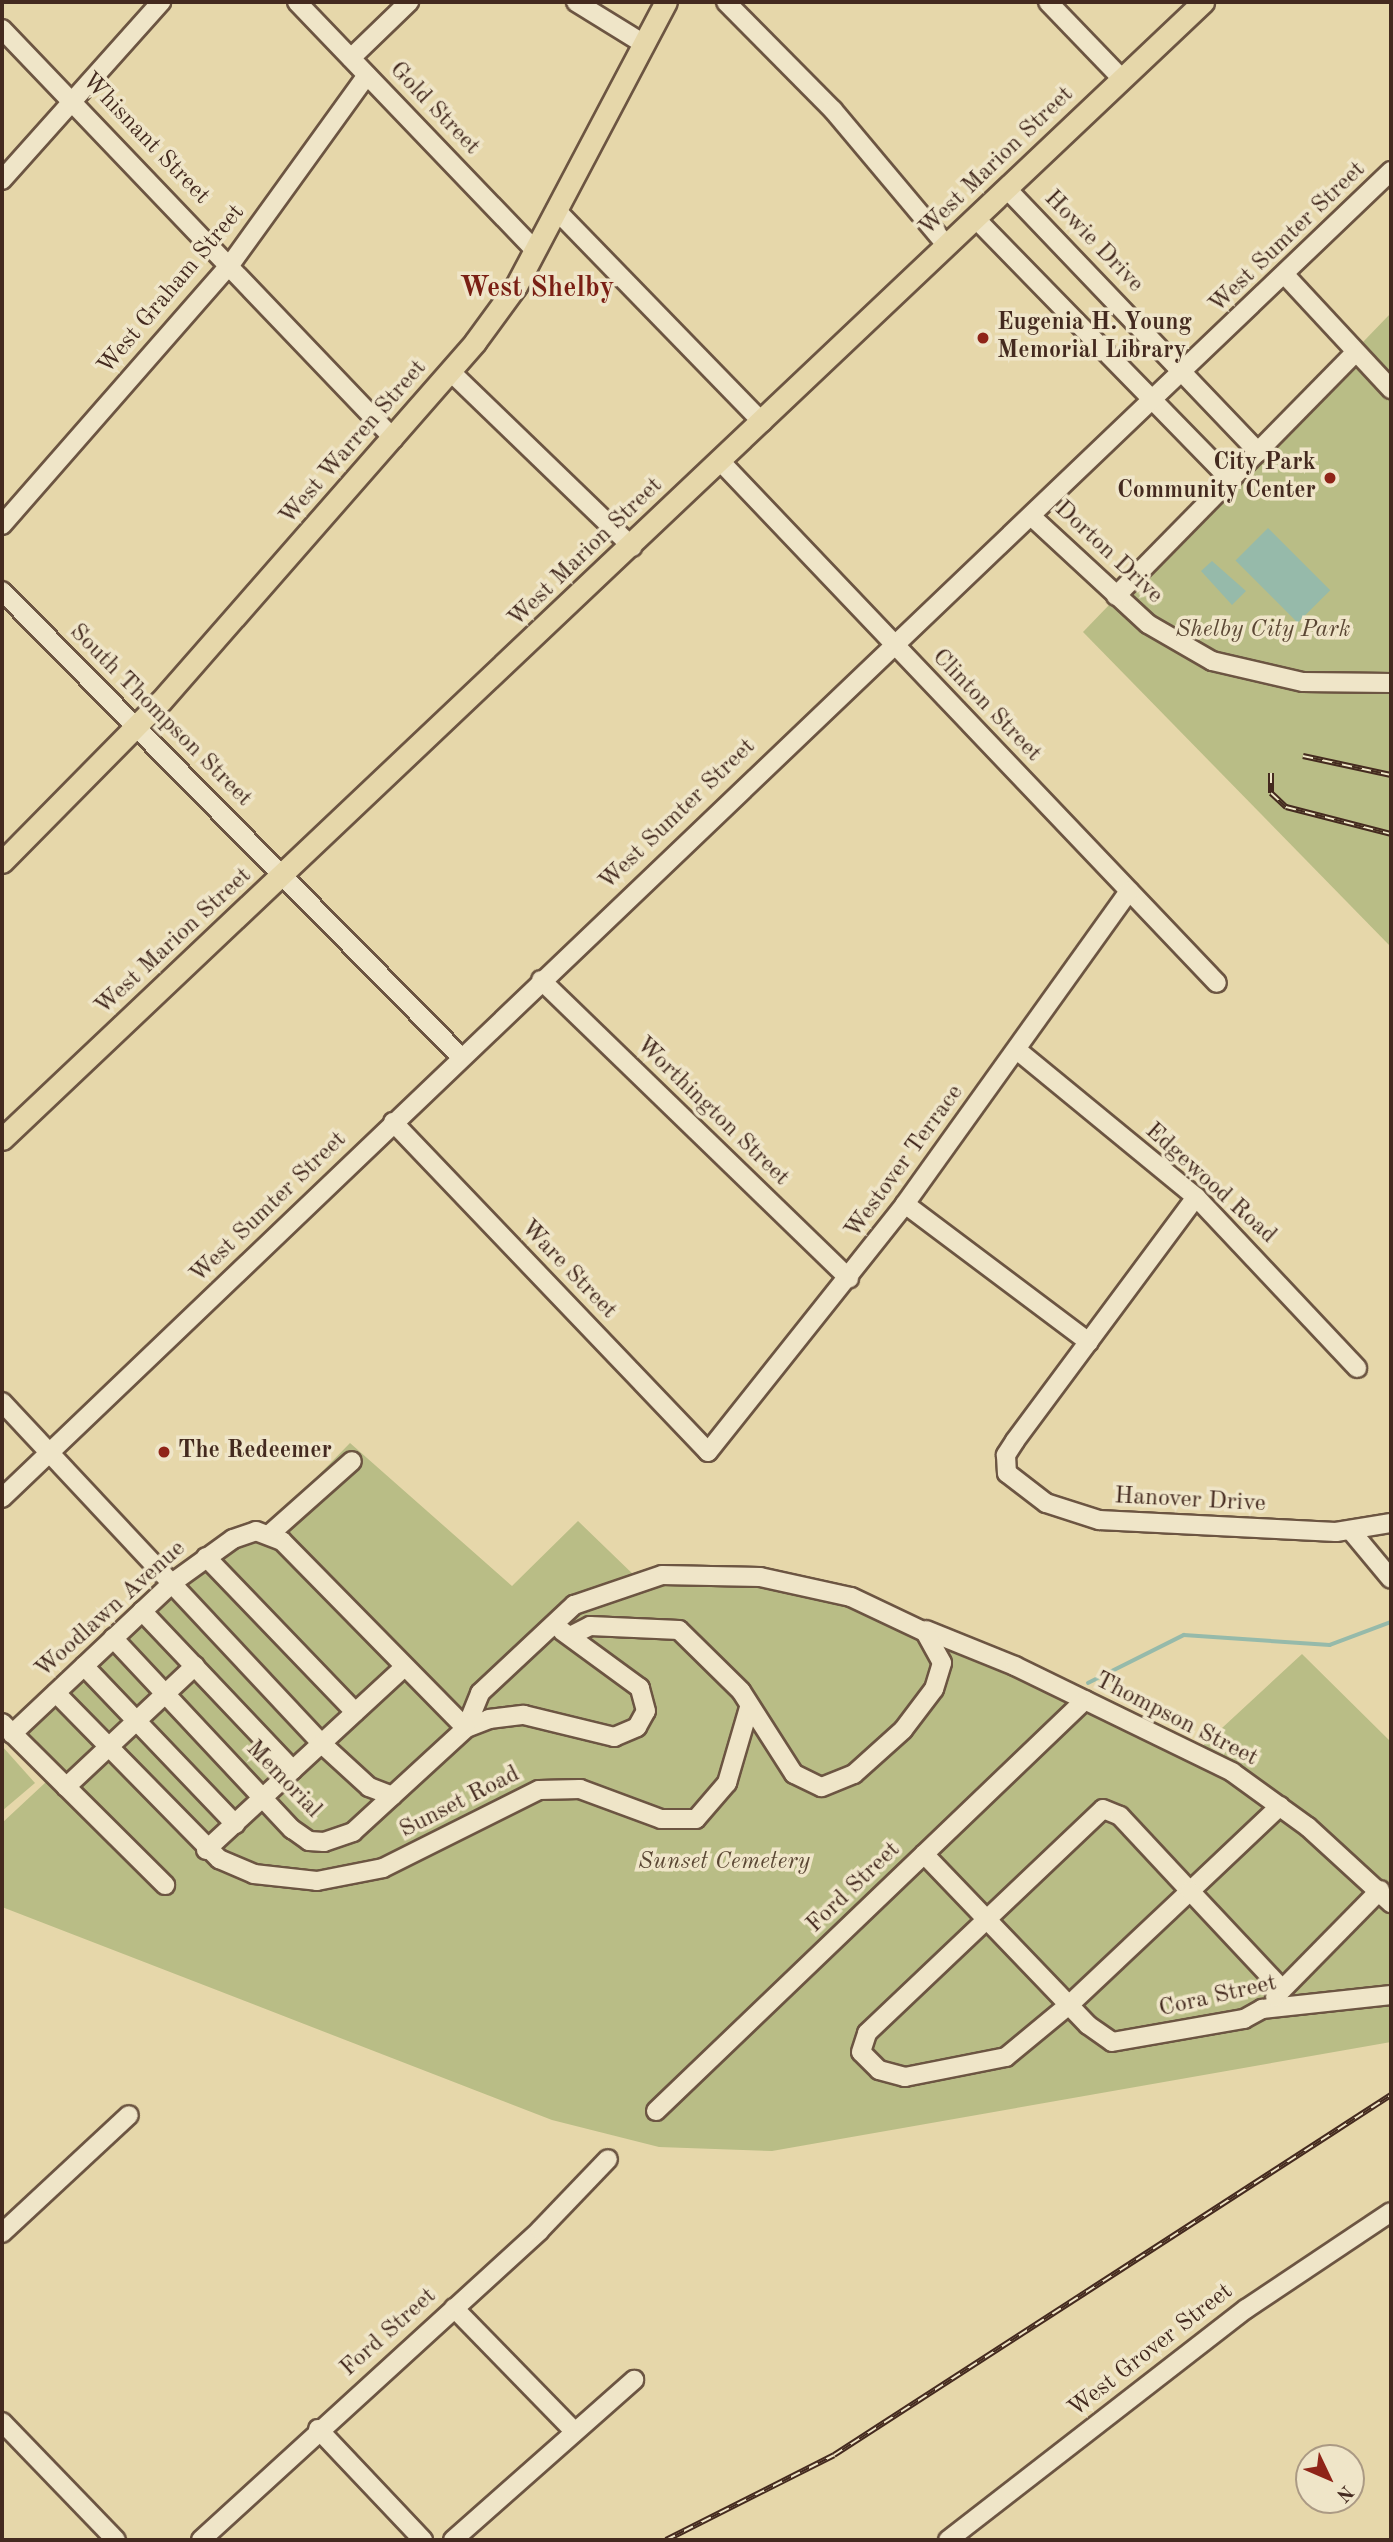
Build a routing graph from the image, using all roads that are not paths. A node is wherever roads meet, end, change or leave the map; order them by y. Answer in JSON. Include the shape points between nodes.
{"nodes":[{"id":1,"x":161,"y":2,"type":"edge"},
{"id":2,"x":297,"y":2,"type":"edge"},
{"id":3,"x":409,"y":2,"type":"edge"},
{"id":4,"x":576,"y":2,"type":"edge"},
{"id":5,"x":666,"y":2,"type":"edge"},
{"id":6,"x":726,"y":2,"type":"edge"},
{"id":7,"x":1048,"y":2,"type":"edge"},
{"id":8,"x":1203,"y":2,"type":"edge"},
{"id":9,"x":2,"y":29,"type":"edge"},
{"id":10,"x":644,"y":44,"type":"junction"},
{"id":11,"x":351,"y":58,"type":"junction"},
{"id":12,"x":367,"y":75,"type":"junction"},
{"id":13,"x":1122,"y":79,"type":"junction"},
{"id":14,"x":74,"y":99,"type":"junction"},
{"id":15,"x":1391,"y":171,"type":"edge"},
{"id":16,"x":2,"y":180,"type":"edge"},
{"id":17,"x":1007,"y":189,"type":"junction"},
{"id":18,"x":556,"y":210,"type":"junction"},
{"id":19,"x":976,"y":219,"type":"junction"},
{"id":20,"x":947,"y":246,"type":"junction"},
{"id":21,"x":535,"y":250,"type":"junction"},
{"id":22,"x":230,"y":265,"type":"junction"},
{"id":23,"x":1285,"y":275,"type":"junction"},
{"id":24,"x":1355,"y":353,"type":"junction"},
{"id":25,"x":451,"y":372,"type":"junction"},
{"id":26,"x":1184,"y":372,"type":"junction"},
{"id":27,"x":1391,"y":388,"type":"edge"},
{"id":28,"x":1154,"y":400,"type":"junction"},
{"id":29,"x":762,"y":422,"type":"junction"},
{"id":30,"x":394,"y":439,"type":"junction"},
{"id":31,"x":1258,"y":452,"type":"junction"},
{"id":32,"x":720,"y":462,"type":"junction"},
{"id":33,"x":1231,"y":480,"type":"junction"},
{"id":34,"x":1031,"y":516,"type":"junction"},
{"id":35,"x":2,"y":525,"type":"edge"},
{"id":36,"x":632,"y":547,"type":"junction"},
{"id":37,"x":2,"y":591,"type":"edge"},
{"id":38,"x":1116,"y":596,"type":"junction"},
{"id":39,"x":894,"y":645,"type":"junction"},
{"id":40,"x":1391,"y":683,"type":"edge"},
{"id":41,"x":136,"y":727,"type":"junction"},
{"id":42,"x":2,"y":862,"type":"edge"},
{"id":43,"x":284,"y":875,"type":"junction"},
{"id":44,"x":1129,"y":891,"type":"junction"},
{"id":45,"x":541,"y":980,"type":"junction"},
{"id":46,"x":1217,"y":983,"type":"dead end"},
{"id":47,"x":1017,"y":1051,"type":"junction"},
{"id":48,"x":461,"y":1057,"type":"junction"},
{"id":49,"x":393,"y":1122,"type":"junction"},
{"id":50,"x":2,"y":1139,"type":"edge"},
{"id":51,"x":1196,"y":1197,"type":"junction"},
{"id":52,"x":905,"y":1204,"type":"junction"},
{"id":53,"x":849,"y":1278,"type":"junction"},
{"id":54,"x":1089,"y":1342,"type":"junction"},
{"id":55,"x":1357,"y":1368,"type":"dead end"},
{"id":56,"x":2,"y":1402,"type":"edge"},
{"id":57,"x":50,"y":1452,"type":"junction"},
{"id":58,"x":708,"y":1452,"type":"joint"},
{"id":59,"x":352,"y":1461,"type":"dead end"},
{"id":60,"x":2,"y":1498,"type":"edge"},
{"id":61,"x":1391,"y":1523,"type":"edge"},
{"id":62,"x":1351,"y":1531,"type":"junction"},
{"id":63,"x":271,"y":1533,"type":"junction"},
{"id":64,"x":206,"y":1557,"type":"junction"},
{"id":65,"x":1391,"y":1579,"type":"edge"},
{"id":66,"x":172,"y":1583,"type":"junction"},
{"id":67,"x":142,"y":1611,"type":"junction"},
{"id":68,"x":910,"y":1624,"type":"junction"},
{"id":69,"x":543,"y":1630,"type":"junction"},
{"id":70,"x":572,"y":1635,"type":"junction"},
{"id":71,"x":113,"y":1638,"type":"junction"},
{"id":72,"x":84,"y":1666,"type":"junction"},
{"id":73,"x":195,"y":1667,"type":"junction"},
{"id":74,"x":403,"y":1668,"type":"junction"},
{"id":75,"x":55,"y":1693,"type":"junction"},
{"id":76,"x":166,"y":1693,"type":"junction"},
{"id":77,"x":1085,"y":1700,"type":"junction"},
{"id":78,"x":749,"y":1708,"type":"junction"},
{"id":79,"x":355,"y":1712,"type":"junction"},
{"id":80,"x":137,"y":1720,"type":"junction"},
{"id":81,"x":7,"y":1728,"type":"edge"},
{"id":82,"x":466,"y":1728,"type":"junction"},
{"id":83,"x":321,"y":1743,"type":"junction"},
{"id":84,"x":108,"y":1748,"type":"junction"},
{"id":85,"x":293,"y":1770,"type":"junction"},
{"id":86,"x":66,"y":1787,"type":"junction"},
{"id":87,"x":392,"y":1796,"type":"junction"},
{"id":88,"x":263,"y":1797,"type":"junction"},
{"id":89,"x":1280,"y":1806,"type":"junction"},
{"id":90,"x":235,"y":1824,"type":"junction"},
{"id":91,"x":206,"y":1850,"type":"junction"},
{"id":92,"x":924,"y":1854,"type":"junction"},
{"id":93,"x":165,"y":1885,"type":"dead end"},
{"id":94,"x":1189,"y":1891,"type":"junction"},
{"id":95,"x":1386,"y":1897,"type":"edge"},
{"id":96,"x":985,"y":1917,"type":"junction"},
{"id":97,"x":1282,"y":1989,"type":"junction"},
{"id":98,"x":1391,"y":1996,"type":"edge"},
{"id":99,"x":1070,"y":2004,"type":"junction"},
{"id":100,"x":1262,"y":2009,"type":"junction"},
{"id":101,"x":656,"y":2111,"type":"dead end"},
{"id":102,"x":129,"y":2115,"type":"dead end"},
{"id":103,"x":608,"y":2159,"type":"dead end"},
{"id":104,"x":1391,"y":2212,"type":"edge"},
{"id":105,"x":2,"y":2233,"type":"edge"},
{"id":106,"x":454,"y":2308,"type":"junction"},
{"id":107,"x":634,"y":2379,"type":"dead end"},
{"id":108,"x":2,"y":2422,"type":"edge"},
{"id":109,"x":318,"y":2429,"type":"junction"},
{"id":110,"x":573,"y":2430,"type":"junction"},
{"id":111,"x":116,"y":2540,"type":"edge"},
{"id":112,"x":201,"y":2540,"type":"edge"},
{"id":113,"x":422,"y":2540,"type":"edge"},
{"id":114,"x":453,"y":2540,"type":"edge"},
{"id":115,"x":948,"y":2540,"type":"edge"}],
"edges":[{"from":1,"to":14,"type":"street"},
{"from":2,"to":11,"type":"street","name":"Gold Street"},
{"from":3,"to":11,"type":"street"},
{"from":4,"to":10,"type":"street"},
{"from":5,"to":10,"type":"main road","name":"West Warren Street"},
{"from":6,"to":20,"type":"street","via":[[833,110]]},
{"from":7,"to":13,"type":"street"},
{"from":8,"to":13,"type":"main road","name":"West Marion Street"},
{"from":9,"to":14,"type":"street","name":"Whisnant Street"},
{"from":10,"to":18,"type":"main road","name":"West Warren Street"},
{"from":11,"to":12,"type":"street","name":"Gold Street"},
{"from":12,"to":21,"type":"street","name":"Gold Street"},
{"from":12,"to":22,"type":"street","name":"West Graham Street"},
{"from":13,"to":17,"type":"main road","name":"West Marion Street"},
{"from":14,"to":16,"type":"street"},
{"from":14,"to":22,"type":"street","name":"Whisnant Street"},
{"from":15,"to":23,"type":"street","name":"West Sumter Street"},
{"from":17,"to":19,"type":"main road","name":"West Marion Street"},
{"from":17,"to":26,"type":"street","name":"Howie Drive"},
{"from":18,"to":21,"type":"main road","name":"West Warren Street"},
{"from":18,"to":29,"type":"street"},
{"from":19,"to":20,"type":"main road","name":"West Marion Street"},
{"from":19,"to":28,"type":"street"},
{"from":20,"to":29,"type":"main road","name":"West Marion Street"},
{"from":21,"to":25,"type":"main road","name":"West Warren Street"},
{"from":22,"to":30,"type":"street","name":"Whisnant Street"},
{"from":22,"to":35,"type":"street","name":"West Graham Street"},
{"from":23,"to":24,"type":"street"},
{"from":23,"to":26,"type":"street","name":"West Sumter Street"},
{"from":24,"to":27,"type":"street"},
{"from":24,"to":31,"type":"street"},
{"from":25,"to":30,"type":"main road","name":"West Warren Street"},
{"from":25,"to":36,"type":"street"},
{"from":26,"to":28,"type":"street","name":"West Sumter Street"},
{"from":26,"to":31,"type":"street","name":"Howie Drive"},
{"from":28,"to":33,"type":"street"},
{"from":28,"to":34,"type":"street","name":"West Sumter Street"},
{"from":29,"to":32,"type":"main road","name":"West Marion Street"},
{"from":30,"to":41,"type":"main road","name":"West Warren Street"},
{"from":31,"to":33,"type":"street"},
{"from":32,"to":36,"type":"main road","name":"West Marion Street"},
{"from":32,"to":39,"type":"street","name":"Clinton Street"},
{"from":33,"to":38,"type":"street"},
{"from":34,"to":38,"type":"street","name":"Dorton Drive"},
{"from":34,"to":39,"type":"street","name":"West Sumter Street"},
{"from":36,"to":43,"type":"main road","name":"West Marion Street"},
{"from":37,"to":41,"type":"street","name":"South Thompson Street"},
{"from":38,"to":40,"type":"street","name":"Dorton Drive","via":[[1167,638],[1233,668],[1303,682]]},
{"from":39,"to":44,"type":"street","name":"Clinton Street"},
{"from":39,"to":45,"type":"street","name":"West Sumter Street"},
{"from":41,"to":42,"type":"main road","name":"West Warren Street"},
{"from":41,"to":43,"type":"street","name":"South Thompson Street"},
{"from":43,"to":48,"type":"street","name":"South Thompson Street"},
{"from":43,"to":50,"type":"main road","name":"West Marion Street"},
{"from":44,"to":46,"type":"street","name":"Clinton Street"},
{"from":44,"to":47,"type":"street","name":"Westover Terrace"},
{"from":45,"to":48,"type":"street","name":"West Sumter Street"},
{"from":45,"to":53,"type":"street","name":"Worthington Street"},
{"from":47,"to":51,"type":"street","name":"Edgewood Road"},
{"from":47,"to":52,"type":"street","name":"Westover Terrace"},
{"from":48,"to":49,"type":"street","name":"West Sumter Street"},
{"from":49,"to":57,"type":"street","name":"West Sumter Street"},
{"from":49,"to":58,"type":"street","name":"Ware Street"},
{"from":51,"to":54,"type":"street"},
{"from":51,"to":55,"type":"street","name":"Edgewood Road"},
{"from":52,"to":53,"type":"street","name":"Westover Terrace"},
{"from":52,"to":54,"type":"street"},
{"from":53,"to":58,"type":"street","name":"Westover Terrace"},
{"from":54,"to":62,"type":"street","name":"Hanover Drive","via":[[1004,1465],[1028,1492],[1084,1518]]},
{"from":56,"to":57,"type":"street"},
{"from":57,"to":60,"type":"street","name":"West Sumter Street"},
{"from":57,"to":66,"type":"street"},
{"from":59,"to":63,"type":"street"},
{"from":61,"to":62,"type":"street","name":"Hanover Drive"},
{"from":62,"to":65,"type":"street"},
{"from":63,"to":64,"type":"street","name":"Woodlawn Avenue","via":[[246,1534]]},
{"from":63,"to":74,"type":"street"},
{"from":64,"to":66,"type":"street","name":"Woodlawn Avenue"},
{"from":64,"to":79,"type":"street"},
{"from":66,"to":67,"type":"street","name":"Woodlawn Avenue"},
{"from":66,"to":83,"type":"street"},
{"from":67,"to":71,"type":"street","name":"Woodlawn Avenue"},
{"from":67,"to":73,"type":"street"},
{"from":68,"to":69,"type":"street","name":"Thompson Street","via":[[851,1597],[776,1579],[696,1574],[616,1586]]},
{"from":68,"to":77,"type":"street","name":"Thompson Street"},
{"from":68,"to":78,"type":"street","name":"Thompson Street","via":[[932,1638],[942,1655],[934,1689],[903,1730],[840,1783],[821,1787],[800,1779]]},
{"from":69,"to":70,"type":"street"},
{"from":69,"to":82,"type":"street","name":"Thompson Street","via":[[480,1693]]},
{"from":70,"to":78,"type":"street","name":"Thompson Street","via":[[590,1626],[679,1630],[721,1668]]},
{"from":70,"to":82,"type":"street","via":[[644,1693],[646,1711],[632,1731],[603,1735],[524,1715]]},
{"from":71,"to":72,"type":"street","name":"Woodlawn Avenue"},
{"from":71,"to":76,"type":"street","name":"Memorial"},
{"from":72,"to":75,"type":"street","name":"Woodlawn Avenue"},
{"from":72,"to":80,"type":"street"},
{"from":73,"to":76,"type":"street"},
{"from":73,"to":85,"type":"street"},
{"from":74,"to":79,"type":"street"},
{"from":74,"to":82,"type":"street"},
{"from":75,"to":81,"type":"street","name":"Woodlawn Avenue"},
{"from":75,"to":84,"type":"street","name":"Sunset Road"},
{"from":76,"to":80,"type":"street"},
{"from":76,"to":88,"type":"street","name":"Memorial"},
{"from":77,"to":89,"type":"street","name":"Thompson Street","via":[[1211,1760]]},
{"from":77,"to":92,"type":"street","name":"Ford Street"},
{"from":78,"to":91,"type":"street","name":"Sunset Road","via":[[727,1783],[712,1808],[696,1819],[661,1819],[565,1787],[539,1790],[392,1864],[336,1880],[254,1874]]},
{"from":79,"to":83,"type":"street"},
{"from":80,"to":84,"type":"street"},
{"from":80,"to":90,"type":"street"},
{"from":81,"to":86,"type":"street"},
{"from":82,"to":87,"type":"street","name":"Memorial"},
{"from":83,"to":85,"type":"street"},
{"from":83,"to":87,"type":"street","via":[[369,1787]]},
{"from":84,"to":86,"type":"street"},
{"from":84,"to":91,"type":"street","name":"Sunset Road"},
{"from":85,"to":88,"type":"street"},
{"from":86,"to":93,"type":"street"},
{"from":87,"to":88,"type":"street","name":"Memorial","via":[[353,1832],[324,1842],[302,1838]]},
{"from":88,"to":90,"type":"street"},
{"from":89,"to":94,"type":"street"},
{"from":89,"to":95,"type":"street","name":"Thompson Street"},
{"from":90,"to":91,"type":"street"},
{"from":92,"to":96,"type":"street","name":"Cora Street"},
{"from":92,"to":101,"type":"street","name":"Ford Street"},
{"from":94,"to":96,"type":"street","via":[[1114,1812],[1103,1809],[1079,1825]]},
{"from":94,"to":97,"type":"street"},
{"from":94,"to":99,"type":"street"},
{"from":95,"to":97,"type":"street"},
{"from":96,"to":99,"type":"street","name":"Cora Street"},
{"from":96,"to":99,"type":"street","via":[[860,2045],[869,2064],[905,2077],[1006,2057]]},
{"from":97,"to":100,"type":"street"},
{"from":98,"to":100,"type":"street","name":"Cora Street"},
{"from":99,"to":100,"type":"street","name":"Cora Street","via":[[1096,2033],[1122,2042],[1244,2019]]},
{"from":102,"to":105,"type":"street"},
{"from":103,"to":106,"type":"street","name":"Ford Street"},
{"from":104,"to":115,"type":"street","name":"West Grover Street","via":[[1246,2309]]},
{"from":106,"to":109,"type":"street","name":"Ford Street"},
{"from":106,"to":110,"type":"street"},
{"from":107,"to":110,"type":"street"},
{"from":108,"to":111,"type":"street"},
{"from":109,"to":112,"type":"street","name":"Ford Street"},
{"from":109,"to":113,"type":"street"},
{"from":110,"to":114,"type":"street"}]}
